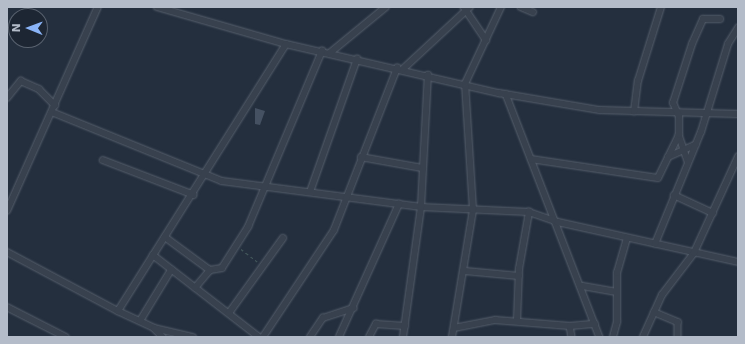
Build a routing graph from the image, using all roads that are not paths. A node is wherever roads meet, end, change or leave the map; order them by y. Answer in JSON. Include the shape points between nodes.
{"nodes":[{"id":1,"x":98,"y":7,"type":"edge"},
{"id":2,"x":157,"y":7,"type":"edge"},
{"id":3,"x":386,"y":7,"type":"edge"},
{"id":4,"x":501,"y":7,"type":"edge"},
{"id":5,"x":521,"y":7,"type":"edge"},
{"id":6,"x":661,"y":7,"type":"edge"},
{"id":7,"x":467,"y":8,"type":"edge"},
{"id":8,"x":533,"y":12,"type":"dead end"},
{"id":9,"x":720,"y":19,"type":"dead end"},
{"id":10,"x":738,"y":28,"type":"edge"},
{"id":11,"x":486,"y":40,"type":"junction"},
{"id":12,"x":286,"y":44,"type":"junction"},
{"id":13,"x":322,"y":51,"type":"junction"},
{"id":14,"x":330,"y":53,"type":"junction"},
{"id":15,"x":357,"y":59,"type":"junction"},
{"id":16,"x":400,"y":68,"type":"junction"},
{"id":17,"x":428,"y":75,"type":"junction"},
{"id":18,"x":466,"y":84,"type":"junction"},
{"id":19,"x":506,"y":94,"type":"junction"},
{"id":20,"x":7,"y":98,"type":"edge"},
{"id":21,"x":54,"y":105,"type":"junction"},
{"id":22,"x":52,"y":112,"type":"junction"},
{"id":23,"x":634,"y":112,"type":"junction"},
{"id":24,"x":707,"y":112,"type":"junction"},
{"id":25,"x":678,"y":113,"type":"junction"},
{"id":26,"x":738,"y":114,"type":"edge"},
{"id":27,"x":679,"y":135,"type":"junction"},
{"id":28,"x":695,"y":145,"type":"junction"},
{"id":29,"x":685,"y":150,"type":"junction"},
{"id":30,"x":362,"y":157,"type":"junction"},
{"id":31,"x":668,"y":157,"type":"junction"},
{"id":32,"x":738,"y":157,"type":"edge"},
{"id":33,"x":531,"y":159,"type":"junction"},
{"id":34,"x":103,"y":160,"type":"dead end"},
{"id":35,"x":688,"y":161,"type":"junction"},
{"id":36,"x":422,"y":168,"type":"junction"},
{"id":37,"x":205,"y":174,"type":"junction"},
{"id":38,"x":263,"y":186,"type":"junction"},
{"id":39,"x":310,"y":192,"type":"junction"},
{"id":40,"x":194,"y":195,"type":"junction"},
{"id":41,"x":674,"y":195,"type":"junction"},
{"id":42,"x":349,"y":197,"type":"junction"},
{"id":43,"x":399,"y":204,"type":"junction"},
{"id":44,"x":421,"y":207,"type":"junction"},
{"id":45,"x":473,"y":210,"type":"junction"},
{"id":46,"x":7,"y":211,"type":"edge"},
{"id":47,"x":529,"y":212,"type":"junction"},
{"id":48,"x":713,"y":213,"type":"junction"},
{"id":49,"x":558,"y":222,"type":"junction"},
{"id":50,"x":165,"y":237,"type":"junction"},
{"id":51,"x":283,"y":238,"type":"dead end"},
{"id":52,"x":627,"y":238,"type":"junction"},
{"id":53,"x":655,"y":244,"type":"junction"},
{"id":54,"x":7,"y":252,"type":"edge"},
{"id":55,"x":694,"y":253,"type":"junction"},
{"id":56,"x":153,"y":255,"type":"junction"},
{"id":57,"x":738,"y":262,"type":"edge"},
{"id":58,"x":171,"y":270,"type":"junction"},
{"id":59,"x":210,"y":270,"type":"junction"},
{"id":60,"x":465,"y":272,"type":"junction"},
{"id":61,"x":519,"y":276,"type":"junction"},
{"id":62,"x":583,"y":286,"type":"junction"},
{"id":63,"x":195,"y":288,"type":"junction"},
{"id":64,"x":616,"y":292,"type":"junction"},
{"id":65,"x":7,"y":307,"type":"edge"},
{"id":66,"x":353,"y":308,"type":"junction"},
{"id":67,"x":118,"y":311,"type":"junction"},
{"id":68,"x":654,"y":312,"type":"junction"},
{"id":69,"x":229,"y":313,"type":"junction"},
{"id":70,"x":140,"y":321,"type":"junction"},
{"id":71,"x":517,"y":321,"type":"junction"},
{"id":72,"x":595,"y":324,"type":"junction"},
{"id":73,"x":405,"y":326,"type":"junction"},
{"id":74,"x":570,"y":326,"type":"junction"},
{"id":75,"x":154,"y":328,"type":"junction"},
{"id":76,"x":454,"y":328,"type":"junction"},
{"id":77,"x":66,"y":337,"type":"edge"},
{"id":78,"x":163,"y":337,"type":"edge"},
{"id":79,"x":193,"y":337,"type":"edge"},
{"id":80,"x":259,"y":337,"type":"edge"},
{"id":81,"x":263,"y":337,"type":"edge"},
{"id":82,"x":310,"y":337,"type":"edge"},
{"id":83,"x":339,"y":337,"type":"edge"},
{"id":84,"x":369,"y":337,"type":"edge"},
{"id":85,"x":403,"y":337,"type":"edge"},
{"id":86,"x":452,"y":337,"type":"edge"},
{"id":87,"x":572,"y":337,"type":"edge"},
{"id":88,"x":600,"y":337,"type":"edge"},
{"id":89,"x":613,"y":337,"type":"edge"},
{"id":90,"x":643,"y":337,"type":"edge"},
{"id":91,"x":678,"y":337,"type":"edge"}],
"edges":[{"from":1,"to":21,"type":"street"},
{"from":2,"to":12,"type":"street"},
{"from":3,"to":14,"type":"street"},
{"from":4,"to":11,"type":"street"},
{"from":5,"to":8,"type":"street"},
{"from":6,"to":23,"type":"street","via":[[638,81]]},
{"from":7,"to":11,"type":"street"},
{"from":7,"to":16,"type":"street"},
{"from":9,"to":25,"type":"street","via":[[706,17],[699,26],[674,98],[673,106]]},
{"from":10,"to":24,"type":"street","via":[[728,44]]},
{"from":11,"to":18,"type":"street"},
{"from":12,"to":13,"type":"street"},
{"from":12,"to":37,"type":"street"},
{"from":13,"to":14,"type":"street"},
{"from":13,"to":38,"type":"street"},
{"from":14,"to":15,"type":"street"},
{"from":15,"to":16,"type":"street"},
{"from":15,"to":39,"type":"street"},
{"from":16,"to":17,"type":"street"},
{"from":16,"to":30,"type":"street"},
{"from":17,"to":18,"type":"street"},
{"from":17,"to":36,"type":"street"},
{"from":18,"to":19,"type":"street"},
{"from":18,"to":45,"type":"street"},
{"from":19,"to":23,"type":"street","via":[[600,110]]},
{"from":19,"to":33,"type":"street"},
{"from":20,"to":21,"type":"street","via":[[21,81],[39,90]]},
{"from":21,"to":22,"type":"street"},
{"from":22,"to":37,"type":"street"},
{"from":22,"to":46,"type":"street"},
{"from":23,"to":25,"type":"street"},
{"from":24,"to":25,"type":"street"},
{"from":24,"to":26,"type":"street"},
{"from":24,"to":28,"type":"street"},
{"from":25,"to":27,"type":"street"},
{"from":27,"to":29,"type":"street"},
{"from":27,"to":31,"type":"street"},
{"from":28,"to":29,"type":"street"},
{"from":28,"to":35,"type":"street"},
{"from":29,"to":31,"type":"street"},
{"from":29,"to":35,"type":"street"},
{"from":30,"to":36,"type":"street"},
{"from":30,"to":42,"type":"street"},
{"from":31,"to":33,"type":"street","via":[[655,179]]},
{"from":32,"to":48,"type":"street"},
{"from":33,"to":49,"type":"street"},
{"from":34,"to":40,"type":"street"},
{"from":35,"to":41,"type":"street"},
{"from":36,"to":44,"type":"street"},
{"from":37,"to":38,"type":"street","via":[[222,181]]},
{"from":37,"to":40,"type":"street"},
{"from":38,"to":39,"type":"street"},
{"from":38,"to":59,"type":"street","via":[[238,247],[222,268]]},
{"from":39,"to":42,"type":"street"},
{"from":40,"to":50,"type":"street"},
{"from":41,"to":48,"type":"street"},
{"from":41,"to":53,"type":"street"},
{"from":42,"to":43,"type":"street"},
{"from":42,"to":81,"type":"street","via":[[326,246]]},
{"from":43,"to":44,"type":"street"},
{"from":43,"to":66,"type":"street","via":[[370,261]]},
{"from":44,"to":45,"type":"street"},
{"from":44,"to":73,"type":"street"},
{"from":45,"to":47,"type":"street"},
{"from":45,"to":60,"type":"street"},
{"from":47,"to":49,"type":"street"},
{"from":47,"to":61,"type":"street"},
{"from":48,"to":55,"type":"street"},
{"from":49,"to":52,"type":"street"},
{"from":49,"to":62,"type":"street"},
{"from":50,"to":56,"type":"street"},
{"from":50,"to":59,"type":"street"},
{"from":51,"to":69,"type":"street"},
{"from":52,"to":53,"type":"street"},
{"from":52,"to":64,"type":"street","via":[[617,273]]},
{"from":53,"to":55,"type":"street"},
{"from":54,"to":67,"type":"street"},
{"from":55,"to":57,"type":"street"},
{"from":55,"to":68,"type":"street","via":[[662,295]]},
{"from":56,"to":58,"type":"street"},
{"from":56,"to":67,"type":"street"},
{"from":58,"to":63,"type":"street"},
{"from":58,"to":70,"type":"street"},
{"from":59,"to":63,"type":"street"},
{"from":60,"to":61,"type":"street"},
{"from":60,"to":76,"type":"street"},
{"from":61,"to":71,"type":"street"},
{"from":62,"to":64,"type":"street","via":[[607,288]]},
{"from":62,"to":72,"type":"street"},
{"from":63,"to":69,"type":"street"},
{"from":64,"to":89,"type":"street","via":[[617,322]]},
{"from":65,"to":77,"type":"street"},
{"from":66,"to":82,"type":"street","via":[[323,318]]},
{"from":66,"to":83,"type":"street"},
{"from":67,"to":70,"type":"street"},
{"from":68,"to":90,"type":"street"},
{"from":68,"to":91,"type":"street","via":[[678,322]]},
{"from":69,"to":80,"type":"street"},
{"from":70,"to":75,"type":"street"},
{"from":71,"to":74,"type":"street"},
{"from":71,"to":76,"type":"street","via":[[495,320]]},
{"from":72,"to":74,"type":"street"},
{"from":72,"to":88,"type":"street"},
{"from":73,"to":84,"type":"street","via":[[376,324]]},
{"from":73,"to":85,"type":"street"},
{"from":74,"to":87,"type":"street"},
{"from":75,"to":78,"type":"street"},
{"from":75,"to":79,"type":"street"},
{"from":76,"to":86,"type":"street"}]}
